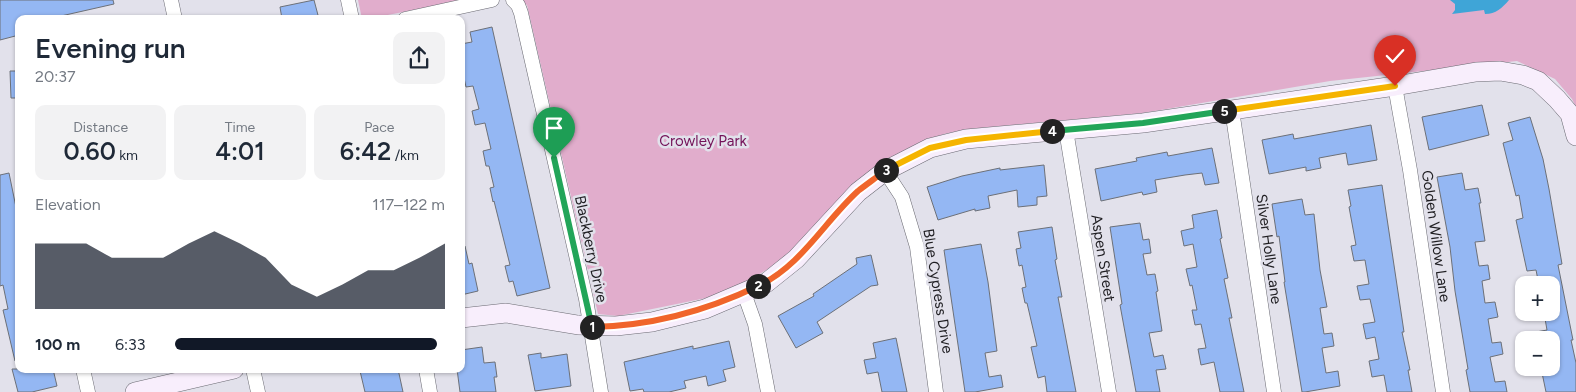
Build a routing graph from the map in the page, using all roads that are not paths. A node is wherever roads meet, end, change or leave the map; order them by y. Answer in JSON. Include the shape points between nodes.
{"nodes":[{"id":1,"x":171,"y":0,"type":"edge"},
{"id":2,"x":348,"y":0,"type":"edge"},
{"id":3,"x":492,"y":0,"type":"edge"},
{"id":4,"x":513,"y":0,"type":"edge"},
{"id":5,"x":174,"y":15,"type":"edge"},
{"id":6,"x":351,"y":15,"type":"edge"},
{"id":7,"x":423,"y":15,"type":"edge"},
{"id":8,"x":1395,"y":86,"type":"junction"},
{"id":9,"x":1232,"y":110,"type":"junction"},
{"id":10,"x":1066,"y":130,"type":"junction"},
{"id":11,"x":1576,"y":136,"type":"edge"},
{"id":12,"x":885,"y":171,"type":"junction"},
{"id":13,"x":744,"y":293,"type":"junction"},
{"id":14,"x":465,"y":318,"type":"edge"},
{"id":15,"x":591,"y":327,"type":"junction"},
{"id":16,"x":84,"y":373,"type":"edge"},
{"id":17,"x":217,"y":373,"type":"edge"},
{"id":18,"x":254,"y":373,"type":"edge"},
{"id":19,"x":427,"y":373,"type":"edge"},
{"id":20,"x":88,"y":392,"type":"edge"},
{"id":21,"x":135,"y":392,"type":"edge"},
{"id":22,"x":258,"y":392,"type":"edge"},
{"id":23,"x":430,"y":392,"type":"edge"},
{"id":24,"x":601,"y":392,"type":"edge"},
{"id":25,"x":768,"y":392,"type":"edge"},
{"id":26,"x":936,"y":392,"type":"edge"},
{"id":27,"x":1109,"y":392,"type":"edge"},
{"id":28,"x":1274,"y":392,"type":"edge"},
{"id":29,"x":1443,"y":392,"type":"edge"}],
"edges":[{"from":1,"to":5,"type":"street"},
{"from":2,"to":6,"type":"street"},
{"from":3,"to":7,"type":"street"},
{"from":4,"to":15,"type":"street","name":"Blackberry Drive","via":[[523,22]]},
{"from":8,"to":9,"type":"street"},
{"from":8,"to":11,"type":"street","via":[[1476,72],[1500,71],[1523,75],[1538,81],[1557,99],[1570,114]]},
{"from":8,"to":29,"type":"street","name":"Golden Willow Lane"},
{"from":9,"to":10,"type":"street"},
{"from":9,"to":28,"type":"street","name":"Silver Holly Lane"},
{"from":10,"to":12,"type":"street","via":[[966,140],[930,148]]},
{"from":10,"to":27,"type":"street","name":"Aspen Street"},
{"from":12,"to":13,"type":"street","via":[[858,192],[796,259],[766,282]]},
{"from":12,"to":26,"type":"street","name":"Blue Cypress Drive","via":[[902,197],[917,247]]},
{"from":13,"to":15,"type":"street","via":[[705,309],[652,322]]},
{"from":13,"to":25,"type":"street","via":[[756,324]]},
{"from":14,"to":15,"type":"street","via":[[506,313]]},
{"from":15,"to":24,"type":"street","name":"Blackberry Drive"},
{"from":16,"to":20,"type":"street"},
{"from":17,"to":21,"type":"street"},
{"from":18,"to":22,"type":"street"},
{"from":19,"to":23,"type":"street"}]}
